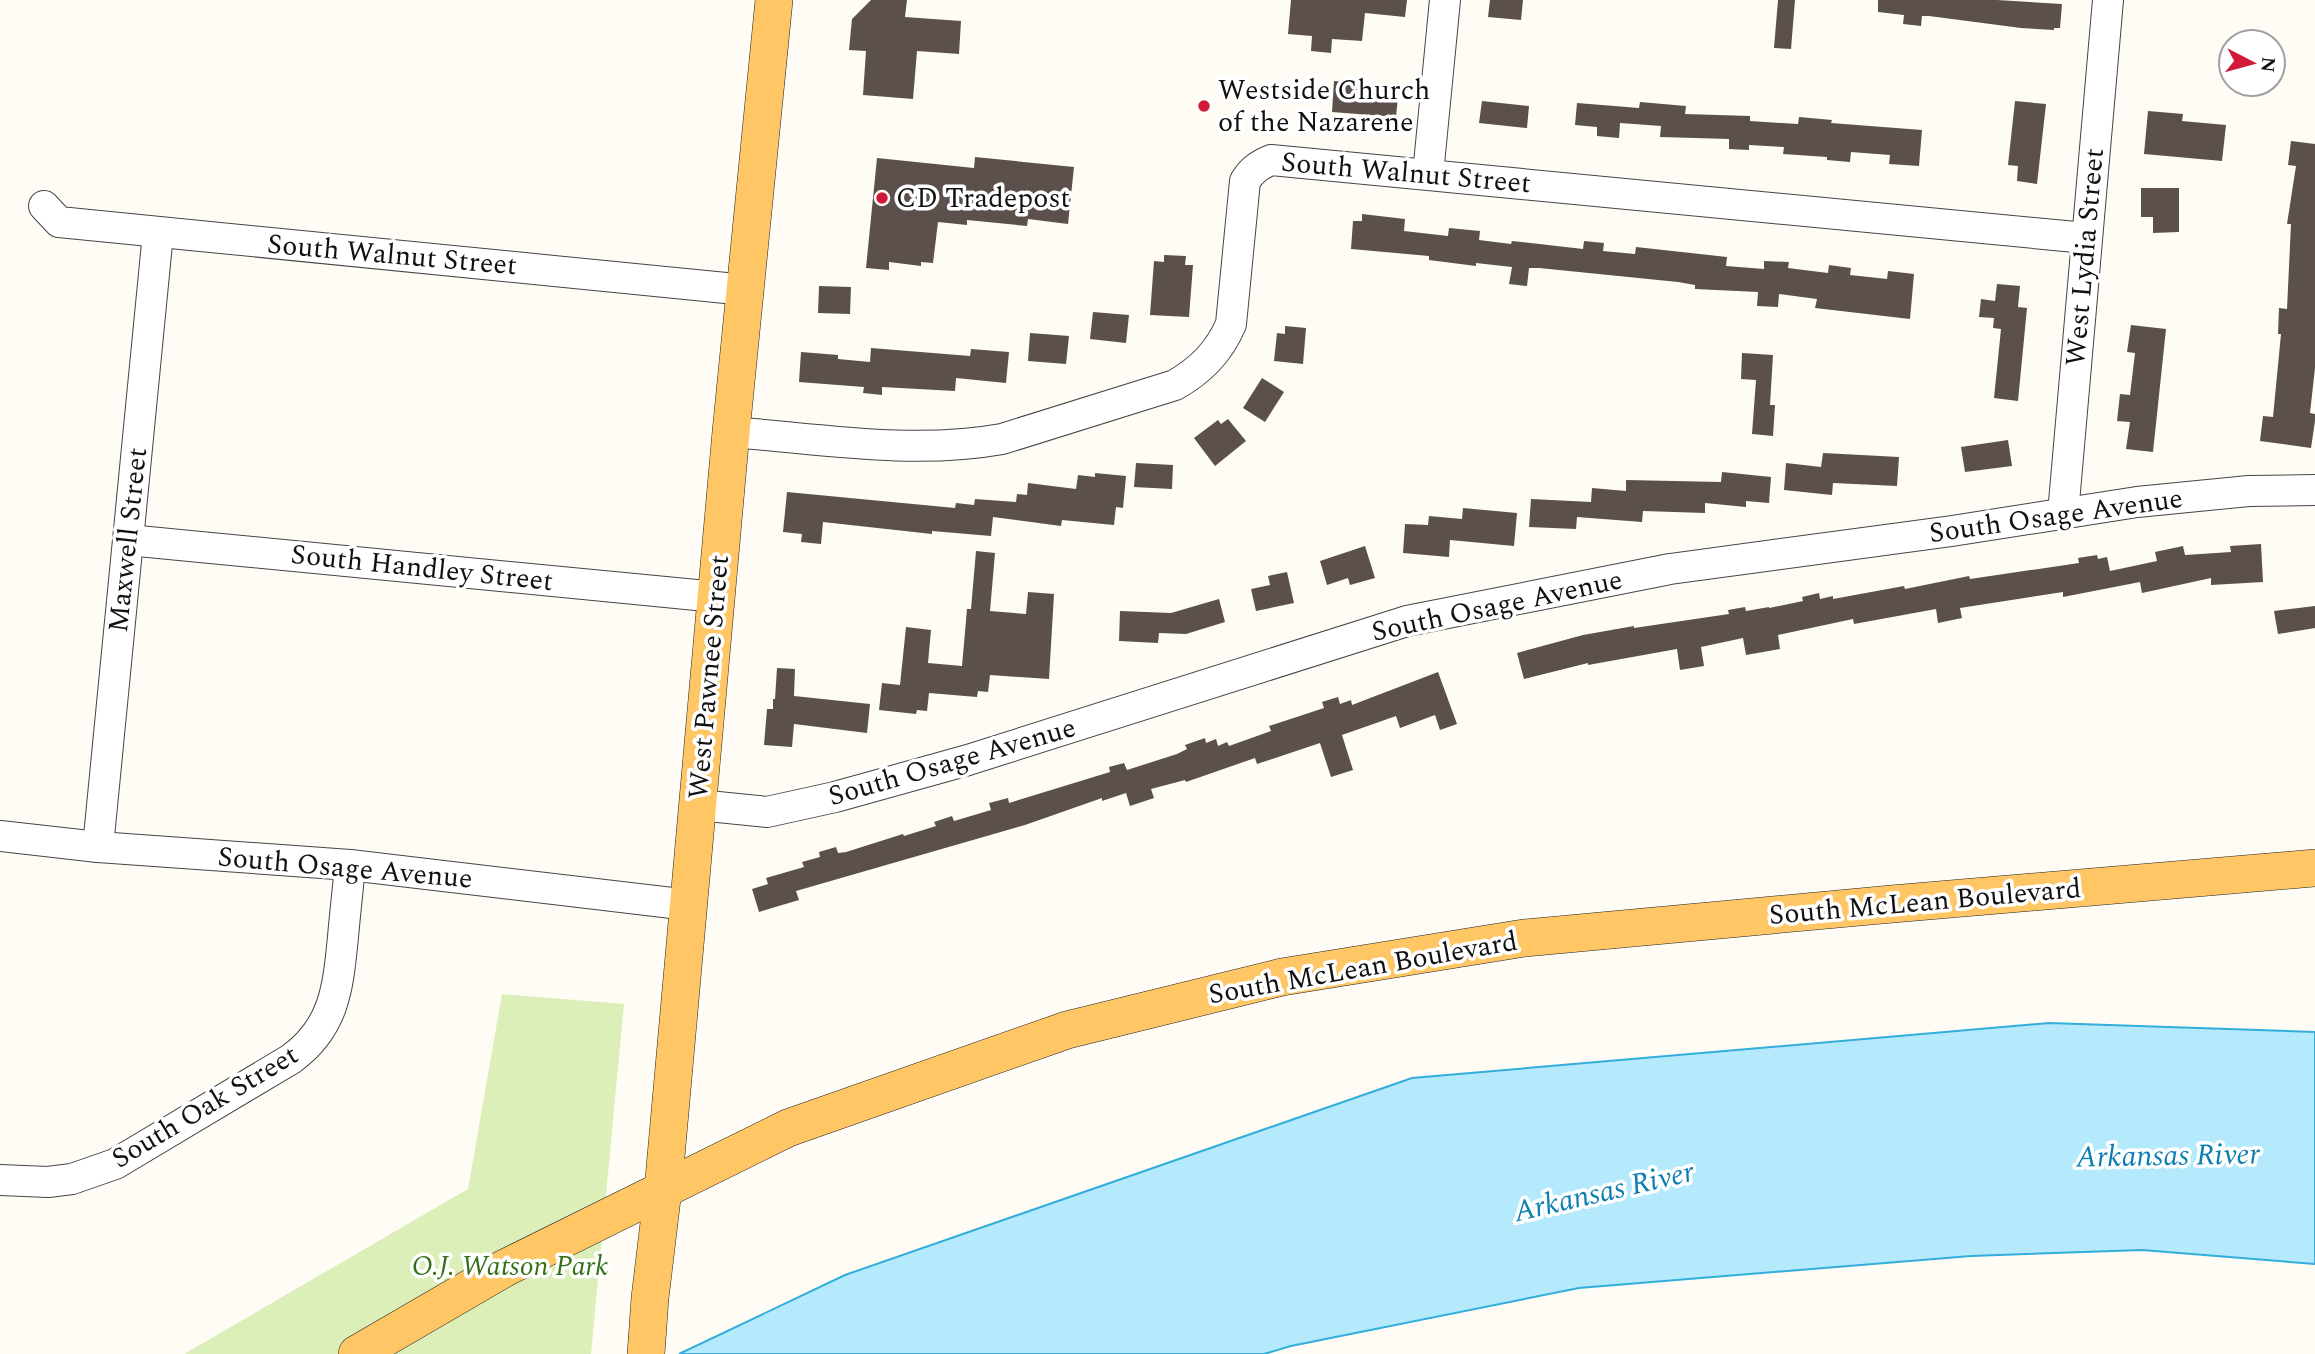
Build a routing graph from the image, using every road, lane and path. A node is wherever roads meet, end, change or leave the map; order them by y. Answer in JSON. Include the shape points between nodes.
{"nodes":[{"id":1,"x":774,"y":0,"type":"edge"},
{"id":2,"x":1445,"y":0,"type":"edge"},
{"id":3,"x":2108,"y":0,"type":"edge"},
{"id":4,"x":1428,"y":174,"type":"junction"},
{"id":5,"x":44,"y":206,"type":"dead end"},
{"id":6,"x":158,"y":233,"type":"junction"},
{"id":7,"x":2086,"y":238,"type":"junction"},
{"id":8,"x":746,"y":290,"type":"junction"},
{"id":9,"x":731,"y":432,"type":"junction"},
{"id":10,"x":2315,"y":491,"type":"edge"},
{"id":11,"x":2063,"y":514,"type":"junction"},
{"id":12,"x":128,"y":540,"type":"junction"},
{"id":13,"x":717,"y":597,"type":"junction"},
{"id":14,"x":698,"y":805,"type":"junction"},
{"id":15,"x":0,"y":836,"type":"edge"},
{"id":16,"x":98,"y":847,"type":"junction"},
{"id":17,"x":350,"y":865,"type":"junction"},
{"id":18,"x":2315,"y":868,"type":"edge"},
{"id":19,"x":689,"y":905,"type":"junction"},
{"id":20,"x":0,"y":1180,"type":"edge"},
{"id":21,"x":663,"y":1190,"type":"junction"},
{"id":22,"x":357,"y":1354,"type":"edge"},
{"id":23,"x":646,"y":1354,"type":"edge"}],
"edges":[{"from":1,"to":8,"type":"main road","name":"West Pawnee Street"},
{"from":2,"to":4,"type":"street"},
{"from":3,"to":7,"type":"street","name":"West Lydia Street"},
{"from":4,"to":7,"type":"street","name":"South Walnut Street"},
{"from":4,"to":9,"type":"street","name":"South Walnut Street","via":[[1289,160],[1259,165],[1245,181],[1231,324],[1214,355],[1175,385],[978,443],[928,447]]},
{"from":5,"to":6,"type":"street","name":"South Walnut Street","via":[[59,222]]},
{"from":6,"to":8,"type":"street","name":"South Walnut Street"},
{"from":6,"to":12,"type":"street","name":"Maxwell Street"},
{"from":7,"to":11,"type":"street","name":"West Lydia Street"},
{"from":8,"to":9,"type":"main road","name":"West Pawnee Street"},
{"from":9,"to":13,"type":"main road","name":"West Pawnee Street"},
{"from":10,"to":11,"type":"street","name":"South Osage Avenue","via":[[2249,491]]},
{"from":11,"to":14,"type":"street","name":"South Osage Avenue","via":[[1670,569],[1407,621],[968,760],[835,797],[767,811]]},
{"from":12,"to":13,"type":"street","name":"South Handley Street"},
{"from":12,"to":16,"type":"street","name":"Maxwell Street"},
{"from":13,"to":14,"type":"main road","name":"West Pawnee Street"},
{"from":14,"to":19,"type":"main road","name":"West Pawnee Street"},
{"from":15,"to":16,"type":"street","name":"South Osage Avenue"},
{"from":16,"to":17,"type":"street","name":"South Osage Avenue"},
{"from":17,"to":19,"type":"street","name":"South Osage Avenue"},
{"from":17,"to":20,"type":"street","name":"South Oak Street","via":[[337,991],[327,1019],[308,1046],[115,1164],[72,1179]]},
{"from":18,"to":21,"type":"main road","name":"South McLean Boulevard","via":[[1524,938],[1282,977],[1068,1030],[788,1128]]},
{"from":19,"to":21,"type":"main road","name":"West Pawnee Street"},
{"from":21,"to":22,"type":"main road","name":"South McLean Boulevard","via":[[505,1268]]},
{"from":21,"to":23,"type":"main road","name":"West Pawnee Street"}]}
